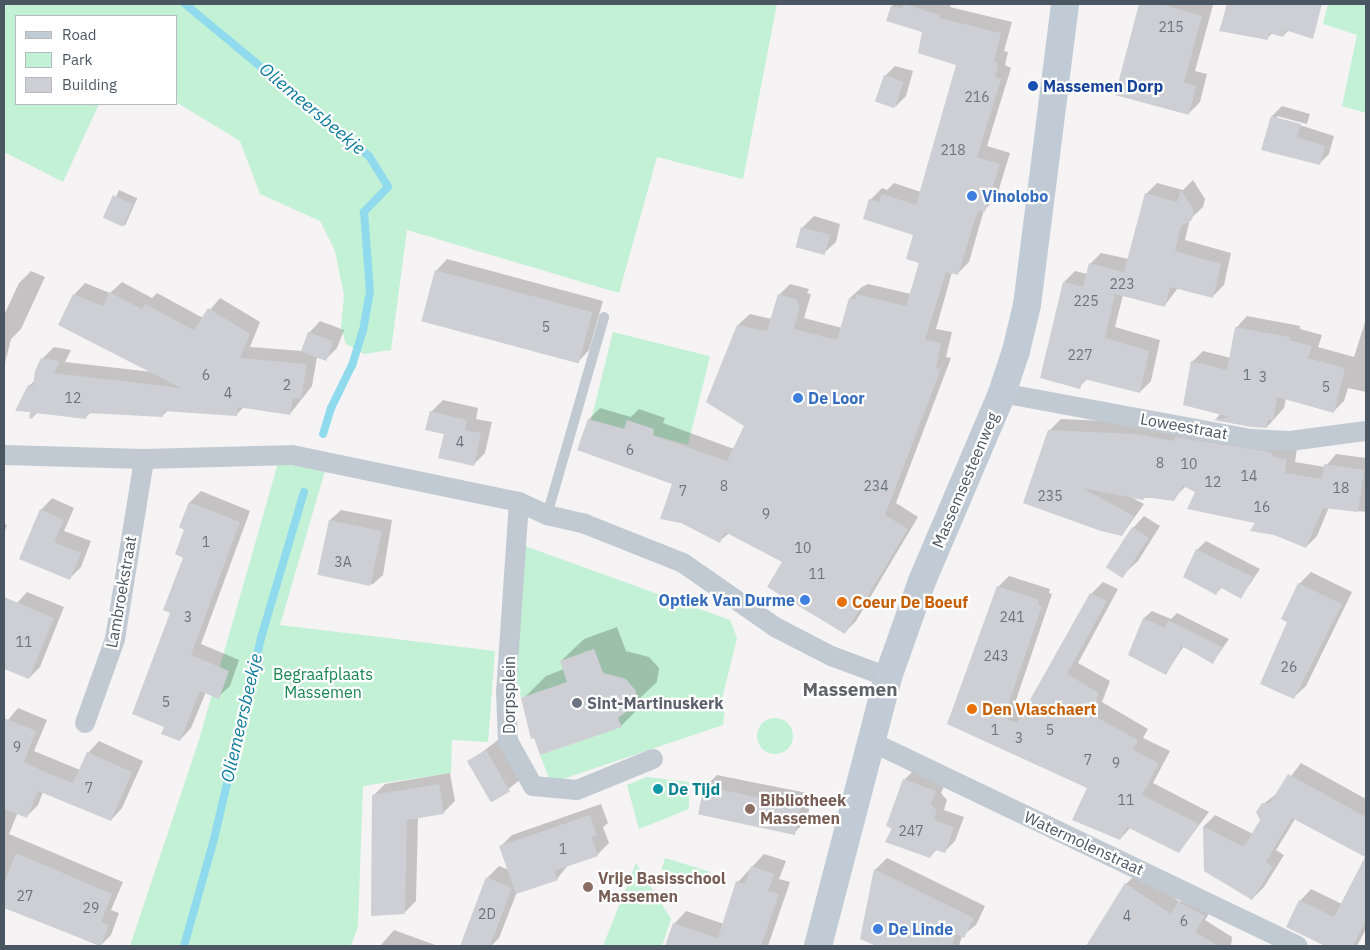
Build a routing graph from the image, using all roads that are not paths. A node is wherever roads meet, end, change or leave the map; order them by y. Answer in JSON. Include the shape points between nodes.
{"nodes":[{"id":1,"x":1065,"y":4,"type":"edge"},
{"id":2,"x":604,"y":317,"type":"dead end"},
{"id":3,"x":1002,"y":393,"type":"junction"},
{"id":4,"x":1366,"y":430,"type":"edge"},
{"id":5,"x":4,"y":455,"type":"edge"},
{"id":6,"x":144,"y":459,"type":"junction"},
{"id":7,"x":519,"y":502,"type":"junction"},
{"id":8,"x":547,"y":515,"type":"junction"},
{"id":9,"x":888,"y":677,"type":"junction"},
{"id":10,"x":85,"y":722,"type":"dead end"},
{"id":11,"x":870,"y":741,"type":"junction"},
{"id":12,"x":653,"y":759,"type":"dead end"},
{"id":13,"x":818,"y":946,"type":"edge"},
{"id":14,"x":1297,"y":946,"type":"edge"}],
"edges":[{"from":1,"to":3,"type":"main road","name":"Massemsesteenweg","via":[[1027,305]]},
{"from":2,"to":8,"type":"lane"},
{"from":3,"to":4,"type":"street","name":"Loweestraat","via":[[1251,439],[1290,441]]},
{"from":3,"to":9,"type":"main road","name":"Massemsesteenweg","via":[[922,581]]},
{"from":5,"to":6,"type":"street"},
{"from":6,"to":7,"type":"street","via":[[292,455]]},
{"from":6,"to":10,"type":"street","name":"Lambroekstraat","via":[[116,639]]},
{"from":7,"to":8,"type":"street"},
{"from":7,"to":12,"type":"street","name":"Dorpsplein","via":[[506,692],[508,742],[533,786],[577,790]]},
{"from":8,"to":9,"type":"street","via":[[585,524],[684,563],[775,627],[831,656]]},
{"from":9,"to":11,"type":"main road","name":"Massemsesteenweg"},
{"from":11,"to":13,"type":"main road","name":"Massemsesteenweg"},
{"from":11,"to":14,"type":"street","name":"Watermolenstraat"}]}
